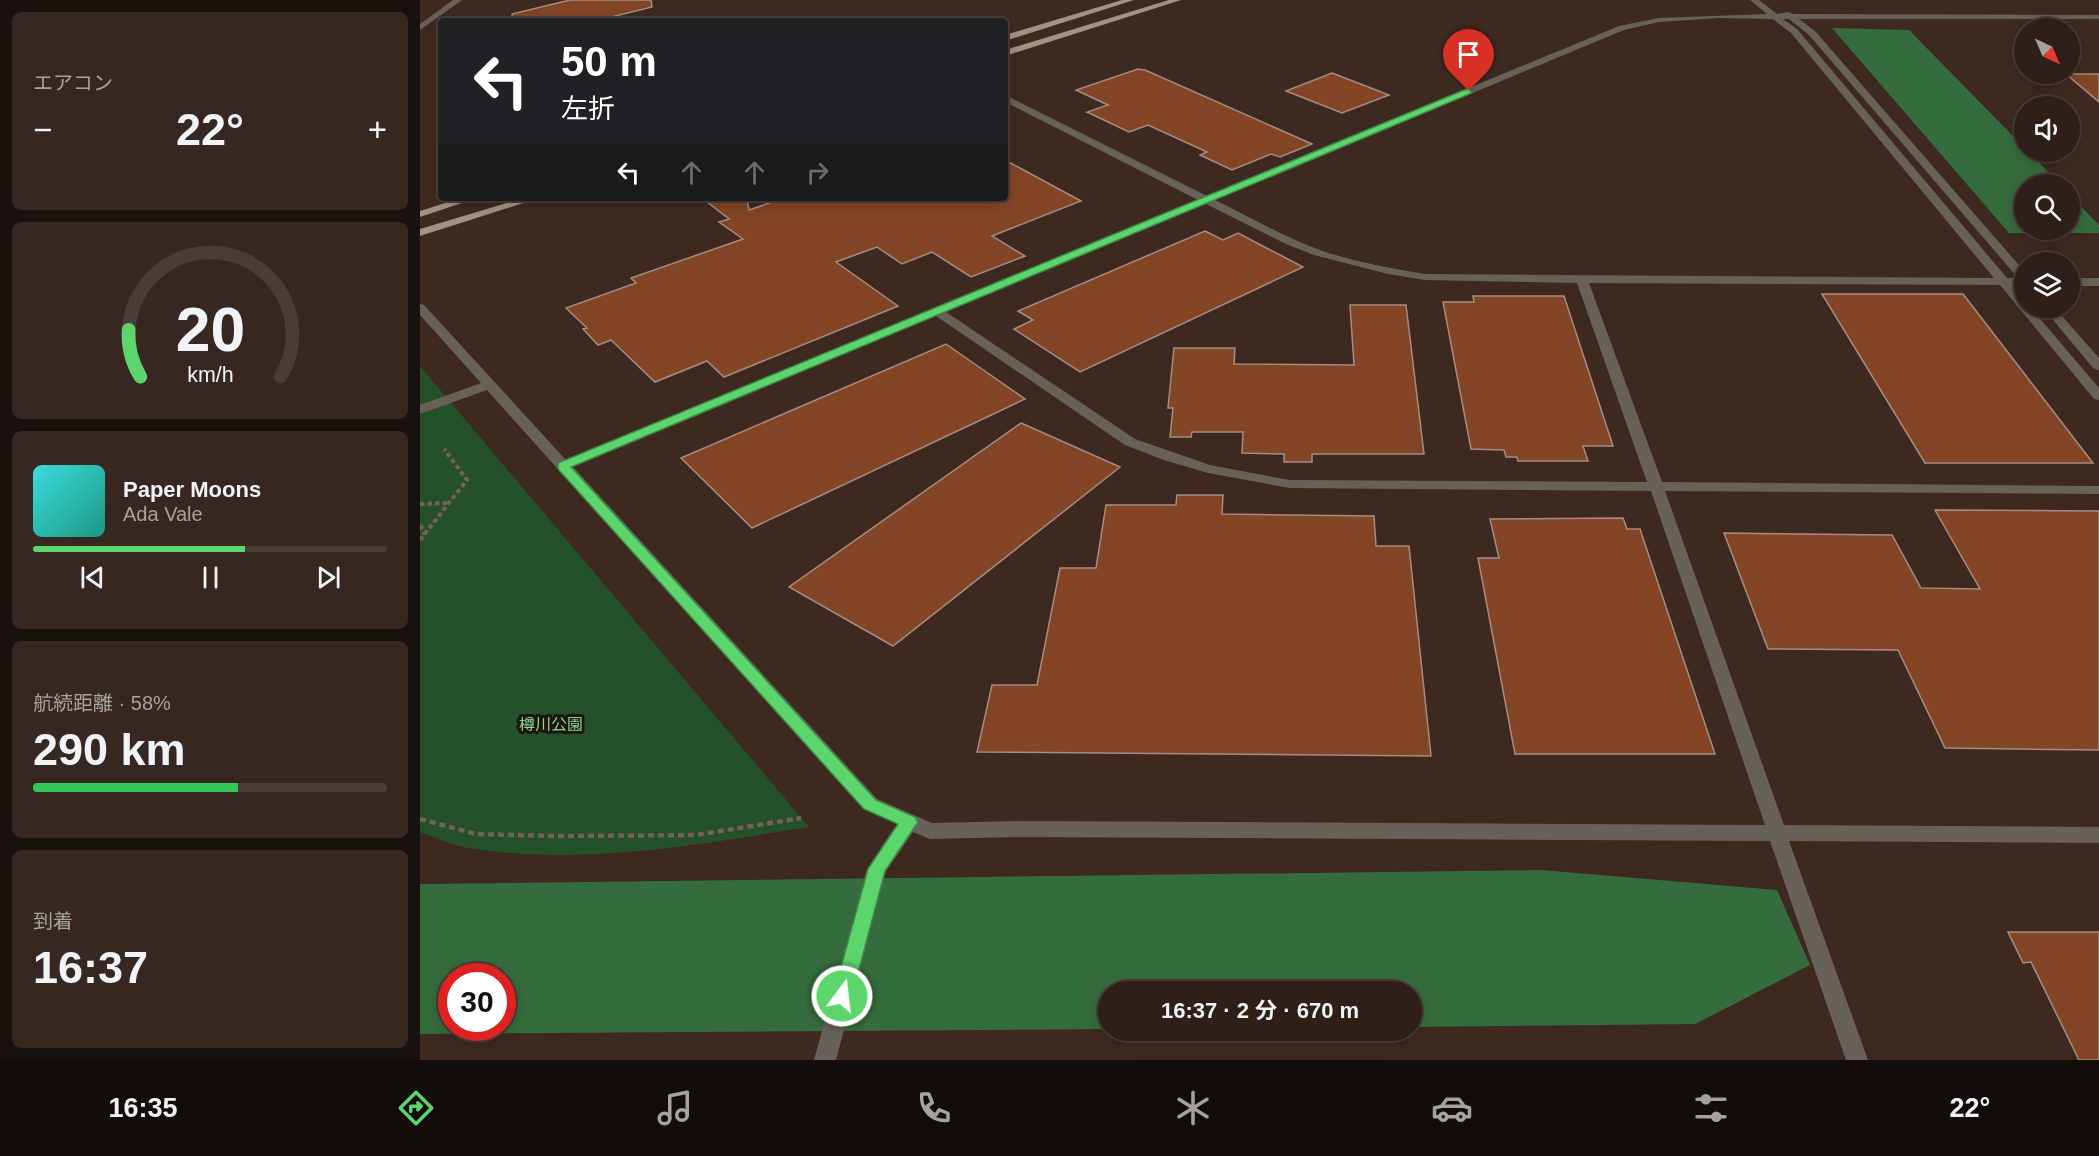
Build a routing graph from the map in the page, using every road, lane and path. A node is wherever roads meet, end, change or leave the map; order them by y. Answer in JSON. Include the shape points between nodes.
{"nodes":[{"id":1,"x":458,"y":0,"type":"edge"},
{"id":2,"x":1130,"y":0,"type":"edge"},
{"id":3,"x":1177,"y":0,"type":"edge"},
{"id":4,"x":1754,"y":0,"type":"edge"},
{"id":5,"x":1769,"y":0,"type":"edge"},
{"id":6,"x":1776,"y":16,"type":"junction"},
{"id":7,"x":1791,"y":16,"type":"junction"},
{"id":8,"x":420,"y":17,"type":"edge"},
{"id":9,"x":435,"y":17,"type":"junction"},
{"id":10,"x":2099,"y":17,"type":"edge"},
{"id":11,"x":420,"y":28,"type":"edge"},
{"id":12,"x":1008,"y":37,"type":"edge"},
{"id":13,"x":1008,"y":52,"type":"edge"},
{"id":14,"x":1008,"y":100,"type":"edge"},
{"id":15,"x":1206,"y":199,"type":"junction"},
{"id":16,"x":462,"y":201,"type":"edge"},
{"id":17,"x":524,"y":201,"type":"edge"},
{"id":18,"x":420,"y":213,"type":"edge"},
{"id":19,"x":420,"y":233,"type":"edge"},
{"id":20,"x":2014,"y":267,"type":"edge"},
{"id":21,"x":1582,"y":280,"type":"junction"},
{"id":22,"x":2014,"y":281,"type":"edge"},
{"id":23,"x":2003,"y":282,"type":"junction"},
{"id":24,"x":2080,"y":282,"type":"edge"},
{"id":25,"x":2099,"y":282,"type":"edge"},
{"id":26,"x":420,"y":308,"type":"edge"},
{"id":27,"x":936,"y":311,"type":"junction"},
{"id":28,"x":2058,"y":318,"type":"edge"},
{"id":29,"x":2099,"y":366,"type":"edge"},
{"id":30,"x":489,"y":384,"type":"junction"},
{"id":31,"x":2099,"y":396,"type":"edge"},
{"id":32,"x":420,"y":410,"type":"edge"},
{"id":33,"x":444,"y":449,"type":"dead end"},
{"id":34,"x":563,"y":466,"type":"junction"},
{"id":35,"x":1658,"y":487,"type":"junction"},
{"id":36,"x":2099,"y":490,"type":"edge"},
{"id":37,"x":449,"y":503,"type":"junction"},
{"id":38,"x":420,"y":504,"type":"edge"},
{"id":39,"x":420,"y":525,"type":"edge"},
{"id":40,"x":425,"y":534,"type":"junction"},
{"id":41,"x":420,"y":540,"type":"edge"},
{"id":42,"x":801,"y":818,"type":"dead end"},
{"id":43,"x":420,"y":819,"type":"edge"},
{"id":44,"x":909,"y":822,"type":"junction"},
{"id":45,"x":1776,"y":833,"type":"junction"},
{"id":46,"x":2099,"y":835,"type":"edge"},
{"id":47,"x":825,"y":1060,"type":"edge"},
{"id":48,"x":1857,"y":1060,"type":"edge"}],
"edges":[{"from":1,"to":9,"type":"street"},
{"from":2,"to":12,"type":"main road"},
{"from":3,"to":13,"type":"main road"},
{"from":4,"to":6,"type":"street"},
{"from":5,"to":7,"type":"street"},
{"from":6,"to":7,"type":"street"},
{"from":6,"to":15,"type":"street","via":[[1684,17],[1622,28]]},
{"from":6,"to":23,"type":"street","via":[[1794,31]]},
{"from":7,"to":10,"type":"street"},
{"from":7,"to":20,"type":"street","via":[[1812,33]]},
{"from":8,"to":9,"type":"street"},
{"from":9,"to":11,"type":"street"},
{"from":14,"to":15,"type":"street"},
{"from":15,"to":21,"type":"street","via":[[1318,253],[1388,271],[1425,277]]},
{"from":15,"to":27,"type":"street"},
{"from":16,"to":18,"type":"main road"},
{"from":17,"to":19,"type":"main road"},
{"from":21,"to":23,"type":"street"},
{"from":21,"to":35,"type":"street"},
{"from":22,"to":23,"type":"street"},
{"from":23,"to":31,"type":"street"},
{"from":24,"to":25,"type":"street"},
{"from":26,"to":30,"type":"street"},
{"from":27,"to":34,"type":"street"},
{"from":27,"to":35,"type":"street","via":[[1130,442],[1197,467],[1289,484]]},
{"from":28,"to":29,"type":"street"},
{"from":30,"to":32,"type":"street"},
{"from":30,"to":34,"type":"street"},
{"from":33,"to":37,"type":"path","via":[[467,480]]},
{"from":34,"to":44,"type":"street","via":[[870,804]]},
{"from":35,"to":36,"type":"street"},
{"from":35,"to":45,"type":"street"},
{"from":37,"to":38,"type":"path"},
{"from":37,"to":40,"type":"path"},
{"from":39,"to":40,"type":"path"},
{"from":40,"to":41,"type":"path"},
{"from":42,"to":43,"type":"path","via":[[696,835],[571,836],[476,834]]},
{"from":44,"to":45,"type":"street","via":[[930,831]]},
{"from":44,"to":47,"type":"street","via":[[876,869]]},
{"from":45,"to":46,"type":"street"},
{"from":45,"to":48,"type":"street"}]}
